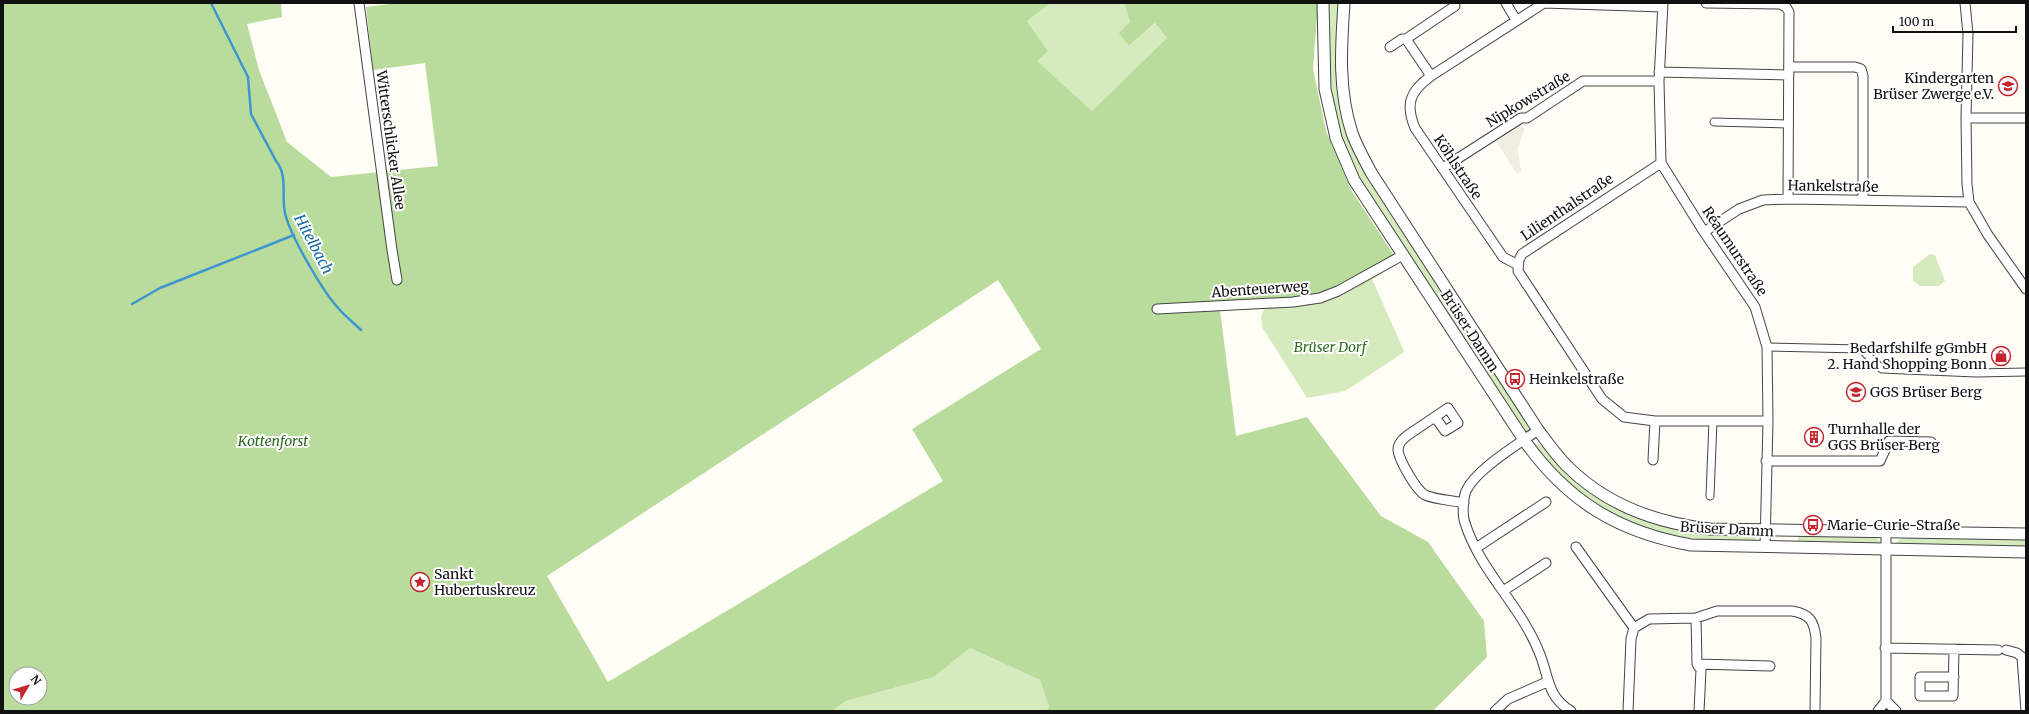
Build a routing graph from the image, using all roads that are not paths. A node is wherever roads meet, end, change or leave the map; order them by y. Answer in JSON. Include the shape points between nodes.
{"nodes":[{"id":1,"x":359,"y":3,"type":"edge"},
{"id":2,"x":1323,"y":3,"type":"edge"},
{"id":3,"x":1344,"y":3,"type":"edge"},
{"id":4,"x":1506,"y":3,"type":"edge"},
{"id":5,"x":1706,"y":3,"type":"edge"},
{"id":6,"x":1965,"y":3,"type":"edge"},
{"id":7,"x":1663,"y":5,"type":"edge"},
{"id":8,"x":1455,"y":6,"type":"dead end"},
{"id":9,"x":1516,"y":20,"type":"junction"},
{"id":10,"x":1406,"y":39,"type":"junction"},
{"id":11,"x":1390,"y":47,"type":"dead end"},
{"id":12,"x":1789,"y":71,"type":"junction"},
{"id":13,"x":1431,"y":76,"type":"junction"},
{"id":14,"x":1659,"y":77,"type":"junction"},
{"id":15,"x":1966,"y":118,"type":"junction"},
{"id":16,"x":2026,"y":118,"type":"edge"},
{"id":17,"x":1714,"y":122,"type":"dead end"},
{"id":18,"x":1788,"y":124,"type":"junction"},
{"id":19,"x":1661,"y":163,"type":"junction"},
{"id":20,"x":1443,"y":168,"type":"junction"},
{"id":21,"x":1788,"y":198,"type":"junction"},
{"id":22,"x":1863,"y":200,"type":"junction"},
{"id":23,"x":1970,"y":202,"type":"junction"},
{"id":24,"x":1704,"y":232,"type":"junction"},
{"id":25,"x":1403,"y":255,"type":"junction"},
{"id":26,"x":1518,"y":265,"type":"junction"},
{"id":27,"x":397,"y":280,"type":"dead end"},
{"id":28,"x":2026,"y":288,"type":"edge"},
{"id":29,"x":1157,"y":309,"type":"dead end"},
{"id":30,"x":1767,"y":347,"type":"junction"},
{"id":31,"x":2026,"y":372,"type":"edge"},
{"id":32,"x":1435,"y":417,"type":"dead end"},
{"id":33,"x":1655,"y":421,"type":"junction"},
{"id":34,"x":1768,"y":421,"type":"junction"},
{"id":35,"x":1713,"y":422,"type":"junction"},
{"id":36,"x":1538,"y":430,"type":"junction"},
{"id":37,"x":1524,"y":440,"type":"junction"},
{"id":38,"x":1931,"y":442,"type":"dead end"},
{"id":39,"x":1653,"y":460,"type":"dead end"},
{"id":40,"x":1766,"y":461,"type":"junction"},
{"id":41,"x":1710,"y":496,"type":"dead end"},
{"id":42,"x":1464,"y":502,"type":"junction"},
{"id":43,"x":1546,"y":502,"type":"dead end"},
{"id":44,"x":1766,"y":530,"type":"junction"},
{"id":45,"x":1886,"y":532,"type":"junction"},
{"id":46,"x":2026,"y":534,"type":"edge"},
{"id":47,"x":1576,"y":546,"type":"dead end"},
{"id":48,"x":1765,"y":547,"type":"junction"},
{"id":49,"x":1476,"y":548,"type":"junction"},
{"id":50,"x":1886,"y":550,"type":"junction"},
{"id":51,"x":2026,"y":552,"type":"edge"},
{"id":52,"x":1546,"y":563,"type":"dead end"},
{"id":53,"x":1503,"y":591,"type":"junction"},
{"id":54,"x":1696,"y":618,"type":"junction"},
{"id":55,"x":1634,"y":628,"type":"junction"},
{"id":56,"x":1885,"y":648,"type":"junction"},
{"id":57,"x":1954,"y":649,"type":"junction"},
{"id":58,"x":1697,"y":664,"type":"junction"},
{"id":59,"x":1770,"y":666,"type":"dead end"},
{"id":60,"x":1954,"y":677,"type":"dead end"},
{"id":61,"x":1547,"y":682,"type":"junction"},
{"id":62,"x":1886,"y":701,"type":"junction"},
{"id":63,"x":1496,"y":711,"type":"edge"},
{"id":64,"x":1571,"y":711,"type":"edge"},
{"id":65,"x":1628,"y":711,"type":"edge"},
{"id":66,"x":1699,"y":711,"type":"edge"},
{"id":67,"x":1815,"y":711,"type":"edge"},
{"id":68,"x":1878,"y":711,"type":"edge"},
{"id":69,"x":1896,"y":711,"type":"edge"},
{"id":70,"x":2026,"y":711,"type":"edge"}],
"edges":[{"from":1,"to":27,"type":"street","name":"Witterschlicker Allee"},
{"from":2,"to":25,"type":"street","name":"Brüser Damm","via":[[1324,89],[1336,138],[1354,180]]},
{"from":3,"to":36,"type":"street","name":"Brüser Damm","via":[[1340,59],[1342,90],[1352,134],[1372,174]]},
{"from":4,"to":9,"type":"street"},
{"from":5,"to":12,"type":"street","via":[[1786,6],[1789,12]]},
{"from":6,"to":15,"type":"street","via":[[1968,34]]},
{"from":7,"to":9,"type":"street","name":"Köhlstraße","via":[[1544,3]]},
{"from":7,"to":14,"type":"street"},
{"from":8,"to":10,"type":"street"},
{"from":9,"to":13,"type":"street","name":"Köhlstraße"},
{"from":10,"to":11,"type":"street"},
{"from":10,"to":13,"type":"street"},
{"from":12,"to":14,"type":"street"},
{"from":12,"to":18,"type":"street"},
{"from":12,"to":22,"type":"street","via":[[1855,67],[1861,69]]},
{"from":13,"to":20,"type":"street","name":"Köhlstraße","via":[[1415,88],[1410,115],[1415,128]]},
{"from":14,"to":19,"type":"street"},
{"from":14,"to":20,"type":"street","name":"Nipkowstraße","via":[[1583,81]]},
{"from":15,"to":16,"type":"street"},
{"from":15,"to":23,"type":"street","via":[[1967,184]]},
{"from":17,"to":18,"type":"street"},
{"from":18,"to":21,"type":"street"},
{"from":19,"to":24,"type":"street","name":"Réaumurstraße"},
{"from":19,"to":26,"type":"street","name":"Lilienthalstraße","via":[[1522,254]]},
{"from":20,"to":26,"type":"street","name":"Köhlstraße","via":[[1503,257]]},
{"from":21,"to":22,"type":"street","name":"Hankelstraße"},
{"from":21,"to":24,"type":"street","name":"Hankelstraße","via":[[1763,200],[1739,209]]},
{"from":22,"to":23,"type":"street","name":"Hankelstraße"},
{"from":23,"to":28,"type":"street","via":[[1988,235]]},
{"from":24,"to":30,"type":"street","name":"Réaumurstraße","via":[[1755,307]]},
{"from":25,"to":29,"type":"street","name":"Abenteuerweg","via":[[1338,291],[1320,298],[1293,302]]},
{"from":25,"to":37,"type":"street","name":"Brüser Damm"},
{"from":26,"to":33,"type":"street","via":[[1521,277],[1602,399],[1624,417]]},
{"from":30,"to":31,"type":"street","via":[[1861,349],[1882,369],[1976,373]]},
{"from":30,"to":34,"type":"street","name":"Réaumurstraße"},
{"from":32,"to":42,"type":"street","via":[[1403,439],[1399,444],[1399,454],[1419,490],[1425,494]]},
{"from":33,"to":35,"type":"street"},
{"from":33,"to":39,"type":"street"},
{"from":34,"to":35,"type":"street"},
{"from":34,"to":40,"type":"street","name":"Réaumurstraße"},
{"from":35,"to":41,"type":"street"},
{"from":36,"to":37,"type":"street"},
{"from":36,"to":44,"type":"street","name":"Brüser Damm","via":[[1567,466],[1608,498],[1630,509],[1666,522],[1692,527]]},
{"from":37,"to":42,"type":"street","via":[[1480,474],[1466,490]]},
{"from":37,"to":48,"type":"street","name":"Brüser Damm","via":[[1539,462],[1574,496],[1620,524],[1659,538],[1691,545]]},
{"from":38,"to":40,"type":"street","via":[[1889,442],[1880,460]]},
{"from":40,"to":44,"type":"street","name":"Réaumurstraße"},
{"from":42,"to":49,"type":"street","via":[[1464,522]]},
{"from":43,"to":49,"type":"street"},
{"from":44,"to":45,"type":"street","name":"Brüser Damm"},
{"from":44,"to":48,"type":"street","name":"Réaumurstraße"},
{"from":45,"to":46,"type":"street","name":"Brüser Damm"},
{"from":45,"to":50,"type":"street"},
{"from":47,"to":55,"type":"street"},
{"from":48,"to":50,"type":"street","name":"Brüser Damm"},
{"from":49,"to":53,"type":"street"},
{"from":50,"to":51,"type":"street","name":"Brüser Damm"},
{"from":50,"to":56,"type":"street"},
{"from":52,"to":53,"type":"street"},
{"from":53,"to":61,"type":"street","via":[[1540,652]]},
{"from":54,"to":55,"type":"street","via":[[1649,619]]},
{"from":54,"to":58,"type":"street"},
{"from":54,"to":67,"type":"street","via":[[1717,611],[1803,613],[1815,627]]},
{"from":55,"to":65,"type":"street","via":[[1631,639]]},
{"from":56,"to":57,"type":"street"},
{"from":56,"to":62,"type":"street"},
{"from":57,"to":60,"type":"street"},
{"from":57,"to":70,"type":"street","via":[[2002,650],[2017,653],[2022,657]]},
{"from":58,"to":59,"type":"street"},
{"from":58,"to":66,"type":"street","via":[[1701,670]]},
{"from":61,"to":63,"type":"street","via":[[1508,698]]},
{"from":61,"to":64,"type":"street","via":[[1558,700]]},
{"from":62,"to":68,"type":"street"},
{"from":62,"to":69,"type":"street"}]}
